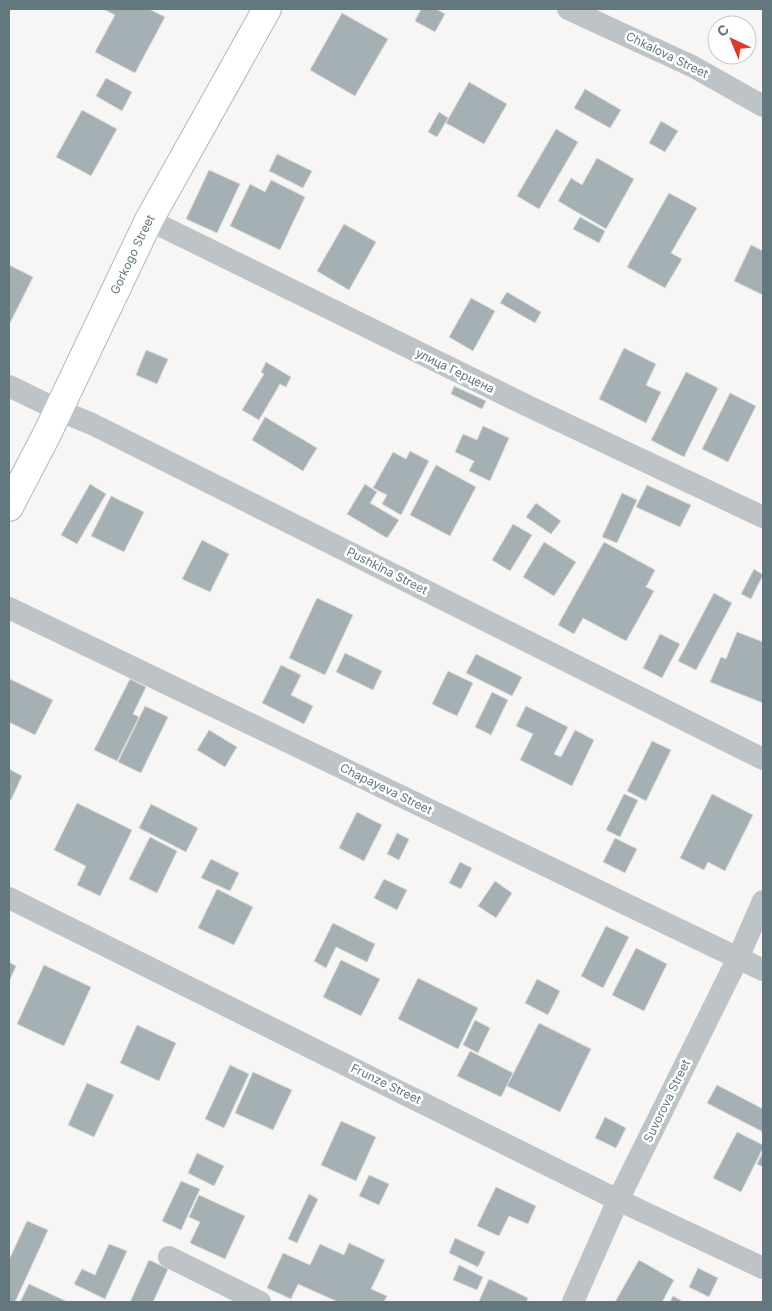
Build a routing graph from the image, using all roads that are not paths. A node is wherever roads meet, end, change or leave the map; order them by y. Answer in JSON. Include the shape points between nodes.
{"nodes":[{"id":1,"x":267,"y":9,"type":"edge"},
{"id":2,"x":568,"y":9,"type":"edge"},
{"id":3,"x":763,"y":106,"type":"edge"},
{"id":4,"x":149,"y":220,"type":"junction"},
{"id":5,"x":9,"y":386,"type":"edge"},
{"id":6,"x":58,"y":410,"type":"junction"},
{"id":7,"x":9,"y":507,"type":"edge"},
{"id":8,"x":763,"y":517,"type":"edge"},
{"id":9,"x":9,"y":608,"type":"edge"},
{"id":10,"x":763,"y":759,"type":"edge"},
{"id":11,"x":9,"y":898,"type":"edge"},
{"id":12,"x":763,"y":901,"type":"edge"},
{"id":13,"x":738,"y":958,"type":"junction"},
{"id":14,"x":763,"y":970,"type":"edge"},
{"id":15,"x":618,"y":1200,"type":"junction"},
{"id":16,"x":169,"y":1258,"type":"dead end"},
{"id":17,"x":763,"y":1268,"type":"edge"},
{"id":18,"x":260,"y":1302,"type":"edge"},
{"id":19,"x":573,"y":1302,"type":"edge"}],
"edges":[{"from":1,"to":4,"type":"main road","name":"Gorkogo Street"},
{"from":2,"to":3,"type":"street","name":"Chkalova Street","via":[[692,66]]},
{"from":4,"to":6,"type":"main road","name":"Gorkogo Street"},
{"from":4,"to":8,"type":"street","name":"улица Герцена"},
{"from":5,"to":6,"type":"street","name":"Pushkina Street"},
{"from":6,"to":7,"type":"main road","name":"Gorkogo Street"},
{"from":6,"to":10,"type":"street","name":"Pushkina Street","via":[[92,424]]},
{"from":9,"to":13,"type":"street","name":"Chapayeva Street"},
{"from":11,"to":15,"type":"street","name":"Frunze Street"},
{"from":12,"to":13,"type":"street","name":"Suvorova Street"},
{"from":13,"to":14,"type":"street","name":"Chapayeva Street"},
{"from":13,"to":15,"type":"street","name":"Suvorova Street"},
{"from":15,"to":17,"type":"street","name":"Frunze Street"},
{"from":15,"to":19,"type":"street","name":"Suvorova Street"},
{"from":16,"to":18,"type":"street"}]}
